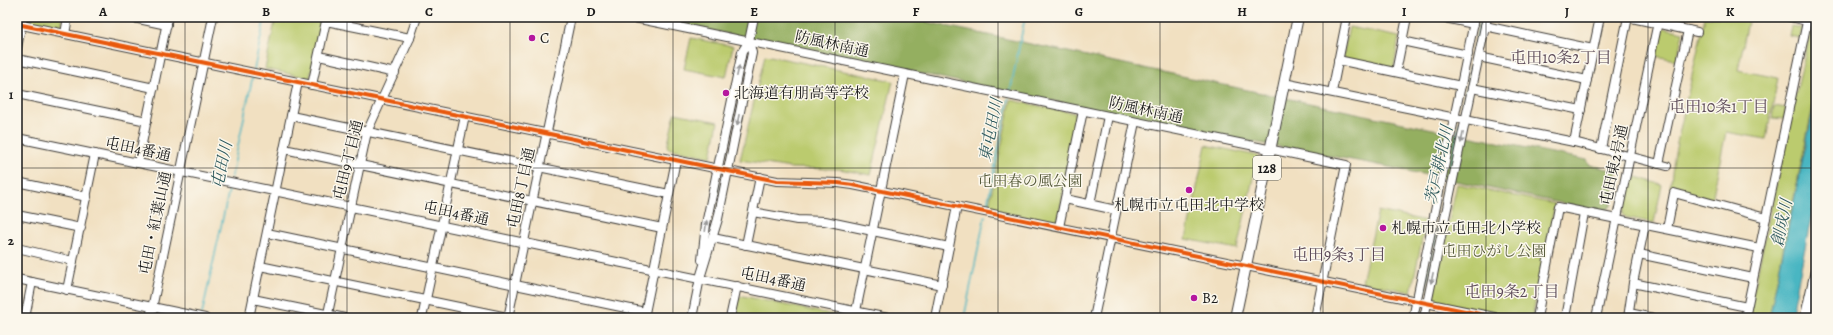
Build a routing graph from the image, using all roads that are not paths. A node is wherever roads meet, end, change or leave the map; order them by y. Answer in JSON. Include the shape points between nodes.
{"nodes":[{"id":1,"x":68,"y":17,"type":"edge"},
{"id":2,"x":129,"y":17,"type":"edge"},
{"id":3,"x":213,"y":17,"type":"edge"},
{"id":4,"x":417,"y":17,"type":"edge"},
{"id":5,"x":571,"y":17,"type":"edge"},
{"id":6,"x":630,"y":17,"type":"edge"},
{"id":7,"x":754,"y":17,"type":"edge"},
{"id":8,"x":1298,"y":17,"type":"edge"},
{"id":9,"x":1347,"y":17,"type":"edge"},
{"id":10,"x":1407,"y":17,"type":"edge"},
{"id":11,"x":1440,"y":17,"type":"edge"},
{"id":12,"x":1487,"y":17,"type":"edge"},
{"id":13,"x":1599,"y":17,"type":"edge"},
{"id":14,"x":1628,"y":17,"type":"edge"},
{"id":15,"x":1790,"y":17,"type":"edge"},
{"id":16,"x":1475,"y":20,"type":"edge"},
{"id":17,"x":1659,"y":20,"type":"edge"},
{"id":18,"x":1811,"y":20,"type":"edge"},
{"id":19,"x":167,"y":21,"type":"edge"},
{"id":20,"x":21,"y":22,"type":"edge"},
{"id":21,"x":1485,"y":26,"type":"junction"},
{"id":22,"x":1688,"y":30,"type":"junction"},
{"id":23,"x":1697,"y":32,"type":"dead end"},
{"id":24,"x":65,"y":34,"type":"junction"},
{"id":25,"x":410,"y":38,"type":"junction"},
{"id":26,"x":749,"y":41,"type":"junction"},
{"id":27,"x":1402,"y":41,"type":"junction"},
{"id":28,"x":17,"y":48,"type":"edge"},
{"id":29,"x":1593,"y":48,"type":"junction"},
{"id":30,"x":161,"y":54,"type":"junction"},
{"id":31,"x":1468,"y":55,"type":"junction"},
{"id":32,"x":319,"y":56,"type":"junction"},
{"id":33,"x":1479,"y":57,"type":"junction"},
{"id":34,"x":17,"y":59,"type":"edge"},
{"id":35,"x":1338,"y":60,"type":"junction"},
{"id":36,"x":203,"y":63,"type":"junction"},
{"id":37,"x":1396,"y":72,"type":"junction"},
{"id":38,"x":395,"y":73,"type":"junction"},
{"id":39,"x":905,"y":74,"type":"junction"},
{"id":40,"x":1587,"y":80,"type":"junction"},
{"id":41,"x":298,"y":82,"type":"junction"},
{"id":42,"x":1284,"y":83,"type":"junction"},
{"id":43,"x":312,"y":85,"type":"junction"},
{"id":44,"x":1461,"y":86,"type":"junction"},
{"id":45,"x":154,"y":88,"type":"junction"},
{"id":46,"x":1472,"y":88,"type":"junction"},
{"id":47,"x":1332,"y":92,"type":"junction"},
{"id":48,"x":17,"y":94,"type":"edge"},
{"id":49,"x":381,"y":99,"type":"junction"},
{"id":50,"x":1581,"y":110,"type":"junction"},
{"id":51,"x":1083,"y":111,"type":"junction"},
{"id":52,"x":291,"y":116,"type":"junction"},
{"id":53,"x":465,"y":116,"type":"junction"},
{"id":54,"x":1108,"y":116,"type":"junction"},
{"id":55,"x":1460,"y":119,"type":"junction"},
{"id":56,"x":146,"y":121,"type":"junction"},
{"id":57,"x":1135,"y":122,"type":"junction"},
{"id":58,"x":367,"y":132,"type":"junction"},
{"id":59,"x":547,"y":133,"type":"junction"},
{"id":60,"x":17,"y":138,"type":"edge"},
{"id":61,"x":1574,"y":142,"type":"junction"},
{"id":62,"x":284,"y":149,"type":"junction"},
{"id":63,"x":1601,"y":149,"type":"junction"},
{"id":64,"x":1270,"y":150,"type":"junction"},
{"id":65,"x":457,"y":151,"type":"junction"},
{"id":66,"x":96,"y":154,"type":"junction"},
{"id":67,"x":1630,"y":156,"type":"junction"},
{"id":68,"x":676,"y":160,"type":"junction"},
{"id":69,"x":138,"y":163,"type":"junction"},
{"id":70,"x":359,"y":165,"type":"junction"},
{"id":71,"x":539,"y":168,"type":"junction"},
{"id":72,"x":718,"y":168,"type":"junction"},
{"id":73,"x":728,"y":171,"type":"junction"},
{"id":74,"x":181,"y":172,"type":"junction"},
{"id":75,"x":760,"y":177,"type":"junction"},
{"id":76,"x":17,"y":182,"type":"edge"},
{"id":77,"x":451,"y":184,"type":"junction"},
{"id":78,"x":276,"y":191,"type":"junction"},
{"id":79,"x":882,"y":191,"type":"junction"},
{"id":80,"x":669,"y":194,"type":"junction"},
{"id":81,"x":87,"y":197,"type":"junction"},
{"id":82,"x":1065,"y":199,"type":"junction"},
{"id":83,"x":532,"y":201,"type":"junction"},
{"id":84,"x":1090,"y":204,"type":"junction"},
{"id":85,"x":350,"y":206,"type":"junction"},
{"id":86,"x":957,"y":206,"type":"junction"},
{"id":87,"x":1116,"y":210,"type":"junction"},
{"id":88,"x":753,"y":212,"type":"junction"},
{"id":89,"x":1584,"y":213,"type":"junction"},
{"id":90,"x":17,"y":215,"type":"edge"},
{"id":91,"x":1766,"y":218,"type":"junction"},
{"id":92,"x":1617,"y":219,"type":"junction"},
{"id":93,"x":442,"y":225,"type":"junction"},
{"id":94,"x":1645,"y":225,"type":"junction"},
{"id":95,"x":81,"y":228,"type":"junction"},
{"id":96,"x":662,"y":228,"type":"junction"},
{"id":97,"x":1059,"y":228,"type":"junction"},
{"id":98,"x":1667,"y":229,"type":"junction"},
{"id":99,"x":874,"y":231,"type":"junction"},
{"id":100,"x":267,"y":233,"type":"junction"},
{"id":101,"x":713,"y":238,"type":"junction"},
{"id":102,"x":1110,"y":238,"type":"junction"},
{"id":103,"x":524,"y":242,"type":"junction"},
{"id":104,"x":746,"y":245,"type":"junction"},
{"id":105,"x":949,"y":247,"type":"junction"},
{"id":106,"x":17,"y":248,"type":"edge"},
{"id":107,"x":1759,"y":248,"type":"junction"},
{"id":108,"x":342,"y":249,"type":"junction"},
{"id":109,"x":1639,"y":254,"type":"junction"},
{"id":110,"x":72,"y":261,"type":"junction"},
{"id":111,"x":260,"y":266,"type":"junction"},
{"id":112,"x":1246,"y":266,"type":"junction"},
{"id":113,"x":433,"y":268,"type":"junction"},
{"id":114,"x":654,"y":269,"type":"junction"},
{"id":115,"x":865,"y":270,"type":"junction"},
{"id":116,"x":1816,"y":273,"type":"edge"},
{"id":117,"x":700,"y":278,"type":"junction"},
{"id":118,"x":1753,"y":278,"type":"junction"},
{"id":119,"x":17,"y":279,"type":"edge"},
{"id":120,"x":335,"y":281,"type":"junction"},
{"id":121,"x":32,"y":282,"type":"junction"},
{"id":122,"x":1323,"y":282,"type":"junction"},
{"id":123,"x":1633,"y":283,"type":"junction"},
{"id":124,"x":515,"y":285,"type":"junction"},
{"id":125,"x":942,"y":285,"type":"junction"},
{"id":126,"x":737,"y":286,"type":"junction"},
{"id":127,"x":67,"y":290,"type":"junction"},
{"id":128,"x":253,"y":299,"type":"junction"},
{"id":129,"x":426,"y":300,"type":"junction"},
{"id":130,"x":1422,"y":302,"type":"junction"},
{"id":131,"x":152,"y":307,"type":"junction"},
{"id":132,"x":1747,"y":307,"type":"junction"},
{"id":133,"x":856,"y":311,"type":"junction"},
{"id":134,"x":645,"y":315,"type":"edge"},
{"id":135,"x":1629,"y":315,"type":"edge"},
{"id":136,"x":17,"y":316,"type":"edge"},
{"id":137,"x":328,"y":316,"type":"edge"},
{"id":138,"x":25,"y":318,"type":"edge"},
{"id":139,"x":150,"y":318,"type":"edge"},
{"id":140,"x":205,"y":318,"type":"edge"},
{"id":141,"x":249,"y":318,"type":"edge"},
{"id":142,"x":345,"y":318,"type":"edge"},
{"id":143,"x":422,"y":318,"type":"edge"},
{"id":144,"x":510,"y":318,"type":"edge"},
{"id":145,"x":692,"y":318,"type":"edge"},
{"id":146,"x":730,"y":318,"type":"edge"},
{"id":147,"x":888,"y":318,"type":"edge"},
{"id":148,"x":935,"y":318,"type":"edge"},
{"id":149,"x":1094,"y":318,"type":"edge"},
{"id":150,"x":1235,"y":318,"type":"edge"},
{"id":151,"x":1315,"y":318,"type":"edge"},
{"id":152,"x":1413,"y":318,"type":"edge"},
{"id":153,"x":1424,"y":318,"type":"edge"},
{"id":154,"x":1499,"y":318,"type":"edge"},
{"id":155,"x":1537,"y":318,"type":"edge"},
{"id":156,"x":1565,"y":318,"type":"edge"},
{"id":157,"x":1596,"y":318,"type":"edge"},
{"id":158,"x":1653,"y":318,"type":"edge"},
{"id":159,"x":1745,"y":318,"type":"edge"},
{"id":160,"x":1806,"y":318,"type":"edge"}],
"edges":[{"from":1,"to":24,"type":"street"},
{"from":2,"to":19,"type":"street"},
{"from":3,"to":36,"type":"street","name":"屯田・紅葉山通"},
{"from":4,"to":25,"type":"street","name":"屯田9丁目通"},
{"from":5,"to":59,"type":"street","name":"屯田8丁目通"},
{"from":6,"to":26,"type":"street","name":"防風林南通"},
{"from":7,"to":26,"type":"street"},
{"from":8,"to":42,"type":"main road","number":"128"},
{"from":9,"to":35,"type":"street"},
{"from":10,"to":27,"type":"street"},
{"from":11,"to":16,"type":"street"},
{"from":12,"to":21,"type":"street"},
{"from":13,"to":29,"type":"street"},
{"from":14,"to":17,"type":"street"},
{"from":14,"to":63,"type":"street"},
{"from":15,"to":18,"type":"street"},
{"from":16,"to":31,"type":"street"},
{"from":17,"to":22,"type":"street"},
{"from":17,"to":67,"type":"street","name":"屯田東2号通"},
{"from":18,"to":91,"type":"street"},
{"from":19,"to":30,"type":"street"},
{"from":20,"to":24,"type":"street"},
{"from":20,"to":28,"type":"street"},
{"from":21,"to":29,"type":"street"},
{"from":21,"to":33,"type":"street"},
{"from":22,"to":23,"type":"street"},
{"from":22,"to":67,"type":"street","via":[[1663,165]]},
{"from":24,"to":30,"type":"street"},
{"from":25,"to":32,"type":"street","via":[[326,21]]},
{"from":25,"to":38,"type":"street","name":"屯田9丁目通"},
{"from":26,"to":39,"type":"street","name":"防風林南通"},
{"from":72,"to":26,"type":"street","one_way":true,"via":[[742,52]]},
{"from":26,"to":73,"type":"street","one_way":true,"via":[[752,53]]},
{"from":27,"to":31,"type":"street"},
{"from":27,"to":37,"type":"street"},
{"from":29,"to":40,"type":"street"},
{"from":30,"to":36,"type":"street"},
{"from":30,"to":45,"type":"street"},
{"from":31,"to":44,"type":"street"},
{"from":32,"to":38,"type":"street"},
{"from":32,"to":43,"type":"street"},
{"from":33,"to":40,"type":"street"},
{"from":33,"to":46,"type":"street"},
{"from":34,"to":45,"type":"street"},
{"from":35,"to":37,"type":"street"},
{"from":35,"to":47,"type":"street"},
{"from":36,"to":41,"type":"street"},
{"from":36,"to":74,"type":"street","name":"屯田・紅葉山通"},
{"from":37,"to":44,"type":"street"},
{"from":38,"to":49,"type":"street","name":"屯田9丁目通"},
{"from":39,"to":51,"type":"street","name":"防風林南通"},
{"from":39,"to":79,"type":"street"},
{"from":40,"to":50,"type":"street"},
{"from":41,"to":43,"type":"street"},
{"from":41,"to":52,"type":"street"},
{"from":42,"to":47,"type":"street"},
{"from":42,"to":64,"type":"main road","number":"128"},
{"from":43,"to":49,"type":"street"},
{"from":44,"to":55,"type":"street"},
{"from":45,"to":56,"type":"street"},
{"from":46,"to":50,"type":"street"},
{"from":46,"to":55,"type":"street"},
{"from":47,"to":55,"type":"street"},
{"from":48,"to":56,"type":"street"},
{"from":49,"to":53,"type":"street"},
{"from":49,"to":58,"type":"street","name":"屯田9丁目通"},
{"from":50,"to":61,"type":"street"},
{"from":51,"to":54,"type":"street","name":"防風林南通"},
{"from":51,"to":82,"type":"street"},
{"from":52,"to":58,"type":"street"},
{"from":52,"to":62,"type":"street"},
{"from":53,"to":59,"type":"street"},
{"from":53,"to":65,"type":"street"},
{"from":54,"to":57,"type":"street","name":"防風林南通"},
{"from":54,"to":84,"type":"street"},
{"from":55,"to":61,"type":"street"},
{"from":55,"to":130,"type":"street"},
{"from":56,"to":69,"type":"street"},
{"from":57,"to":64,"type":"street","name":"防風林南通"},
{"from":57,"to":87,"type":"street"},
{"from":58,"to":65,"type":"street"},
{"from":58,"to":70,"type":"street","name":"屯田9丁目通"},
{"from":59,"to":68,"type":"street"},
{"from":59,"to":71,"type":"street","name":"屯田8丁目通"},
{"from":60,"to":66,"type":"street","name":"屯田4番通"},
{"from":61,"to":63,"type":"street"},
{"from":62,"to":70,"type":"street"},
{"from":62,"to":78,"type":"street"},
{"from":63,"to":67,"type":"street"},
{"from":64,"to":112,"type":"main road","number":"128"},
{"from":64,"to":122,"type":"street","name":"防風林南通","via":[[1346,165]]},
{"from":65,"to":71,"type":"street"},
{"from":65,"to":77,"type":"street"},
{"from":66,"to":69,"type":"street","name":"屯田4番通"},
{"from":66,"to":81,"type":"street"},
{"from":67,"to":92,"type":"street","name":"屯田東2号通"},
{"from":68,"to":72,"type":"street"},
{"from":68,"to":80,"type":"street"},
{"from":69,"to":74,"type":"street","name":"屯田4番通"},
{"from":70,"to":77,"type":"street"},
{"from":70,"to":85,"type":"street","name":"屯田9丁目通"},
{"from":71,"to":80,"type":"street"},
{"from":71,"to":83,"type":"street","name":"屯田8丁目通"},
{"from":72,"to":73,"type":"street"},
{"from":117,"to":72,"type":"street","one_way":true,"via":[[706,224]]},
{"from":73,"to":75,"type":"street"},
{"from":73,"to":101,"type":"street"},
{"from":74,"to":78,"type":"street","name":"屯田4番通"},
{"from":74,"to":131,"type":"street","name":"屯田・紅葉山通"},
{"from":75,"to":79,"type":"street","via":[[777,181],[838,182]]},
{"from":75,"to":88,"type":"street"},
{"from":76,"to":81,"type":"street"},
{"from":77,"to":83,"type":"street"},
{"from":77,"to":93,"type":"street"},
{"from":78,"to":85,"type":"street","name":"屯田4番通"},
{"from":78,"to":100,"type":"street"},
{"from":79,"to":86,"type":"street"},
{"from":79,"to":99,"type":"street"},
{"from":80,"to":96,"type":"street"},
{"from":81,"to":95,"type":"street"},
{"from":82,"to":84,"type":"street"},
{"from":82,"to":97,"type":"street"},
{"from":83,"to":96,"type":"street"},
{"from":83,"to":103,"type":"street","name":"屯田8丁目通"},
{"from":84,"to":87,"type":"street"},
{"from":85,"to":93,"type":"street","name":"屯田4番通"},
{"from":85,"to":108,"type":"street","name":"屯田9丁目通"},
{"from":86,"to":97,"type":"street"},
{"from":86,"to":105,"type":"street"},
{"from":87,"to":102,"type":"street"},
{"from":88,"to":99,"type":"street","via":[[797,220],[825,220]]},
{"from":88,"to":104,"type":"street"},
{"from":89,"to":92,"type":"street"},
{"from":89,"to":155,"type":"street","via":[[1558,207]]},
{"from":89,"to":156,"type":"street"},
{"from":90,"to":95,"type":"street"},
{"from":91,"to":98,"type":"street","via":[[1674,193]]},
{"from":91,"to":107,"type":"street"},
{"from":92,"to":94,"type":"street"},
{"from":92,"to":157,"type":"street","name":"屯田東2号通"},
{"from":93,"to":103,"type":"street","name":"屯田4番通"},
{"from":93,"to":113,"type":"street"},
{"from":94,"to":98,"type":"street"},
{"from":94,"to":109,"type":"street"},
{"from":95,"to":110,"type":"street"},
{"from":96,"to":114,"type":"street"},
{"from":97,"to":102,"type":"street"},
{"from":98,"to":107,"type":"street"},
{"from":99,"to":105,"type":"street"},
{"from":99,"to":115,"type":"street"},
{"from":100,"to":108,"type":"street"},
{"from":100,"to":111,"type":"street"},
{"from":101,"to":104,"type":"street"},
{"from":101,"to":117,"type":"street"},
{"from":102,"to":112,"type":"street"},
{"from":102,"to":149,"type":"street"},
{"from":103,"to":114,"type":"street","name":"屯田4番通"},
{"from":103,"to":124,"type":"street","name":"屯田8丁目通"},
{"from":104,"to":115,"type":"street"},
{"from":105,"to":125,"type":"street"},
{"from":106,"to":110,"type":"street"},
{"from":107,"to":118,"type":"street"},
{"from":108,"to":113,"type":"street"},
{"from":108,"to":120,"type":"street","name":"屯田9丁目通"},
{"from":109,"to":118,"type":"street"},
{"from":109,"to":123,"type":"street"},
{"from":110,"to":127,"type":"street"},
{"from":111,"to":120,"type":"street"},
{"from":111,"to":128,"type":"street"},
{"from":112,"to":122,"type":"street"},
{"from":112,"to":150,"type":"main road","number":"128"},
{"from":113,"to":124,"type":"street"},
{"from":113,"to":129,"type":"street"},
{"from":114,"to":117,"type":"street","name":"屯田4番通"},
{"from":114,"to":134,"type":"street"},
{"from":115,"to":125,"type":"street"},
{"from":115,"to":133,"type":"street"},
{"from":116,"to":160,"type":"highway"},
{"from":117,"to":126,"type":"street","name":"屯田4番通"},
{"from":117,"to":145,"type":"street"},
{"from":118,"to":132,"type":"street"},
{"from":119,"to":121,"type":"street"},
{"from":120,"to":129,"type":"street"},
{"from":120,"to":137,"type":"street","name":"屯田9丁目通"},
{"from":121,"to":127,"type":"street"},
{"from":121,"to":138,"type":"street"},
{"from":122,"to":130,"type":"street"},
{"from":122,"to":151,"type":"street"},
{"from":123,"to":132,"type":"street"},
{"from":123,"to":135,"type":"street"},
{"from":124,"to":134,"type":"street"},
{"from":124,"to":144,"type":"street","name":"屯田8丁目通"},
{"from":125,"to":148,"type":"street"},
{"from":126,"to":133,"type":"street","name":"屯田4番通"},
{"from":126,"to":146,"type":"street"},
{"from":127,"to":131,"type":"street"},
{"from":128,"to":137,"type":"street"},
{"from":128,"to":141,"type":"street"},
{"from":129,"to":143,"type":"street"},
{"from":129,"to":144,"type":"street"},
{"from":130,"to":152,"type":"street"},
{"from":130,"to":153,"type":"street"},
{"from":130,"to":154,"type":"street"},
{"from":131,"to":139,"type":"street","name":"屯田・紅葉山通"},
{"from":131,"to":140,"type":"street"},
{"from":132,"to":159,"type":"street"},
{"from":133,"to":147,"type":"street","name":"屯田4番通"},
{"from":135,"to":158,"type":"street"},
{"from":136,"to":138,"type":"street"},
{"from":137,"to":142,"type":"street"}]}
